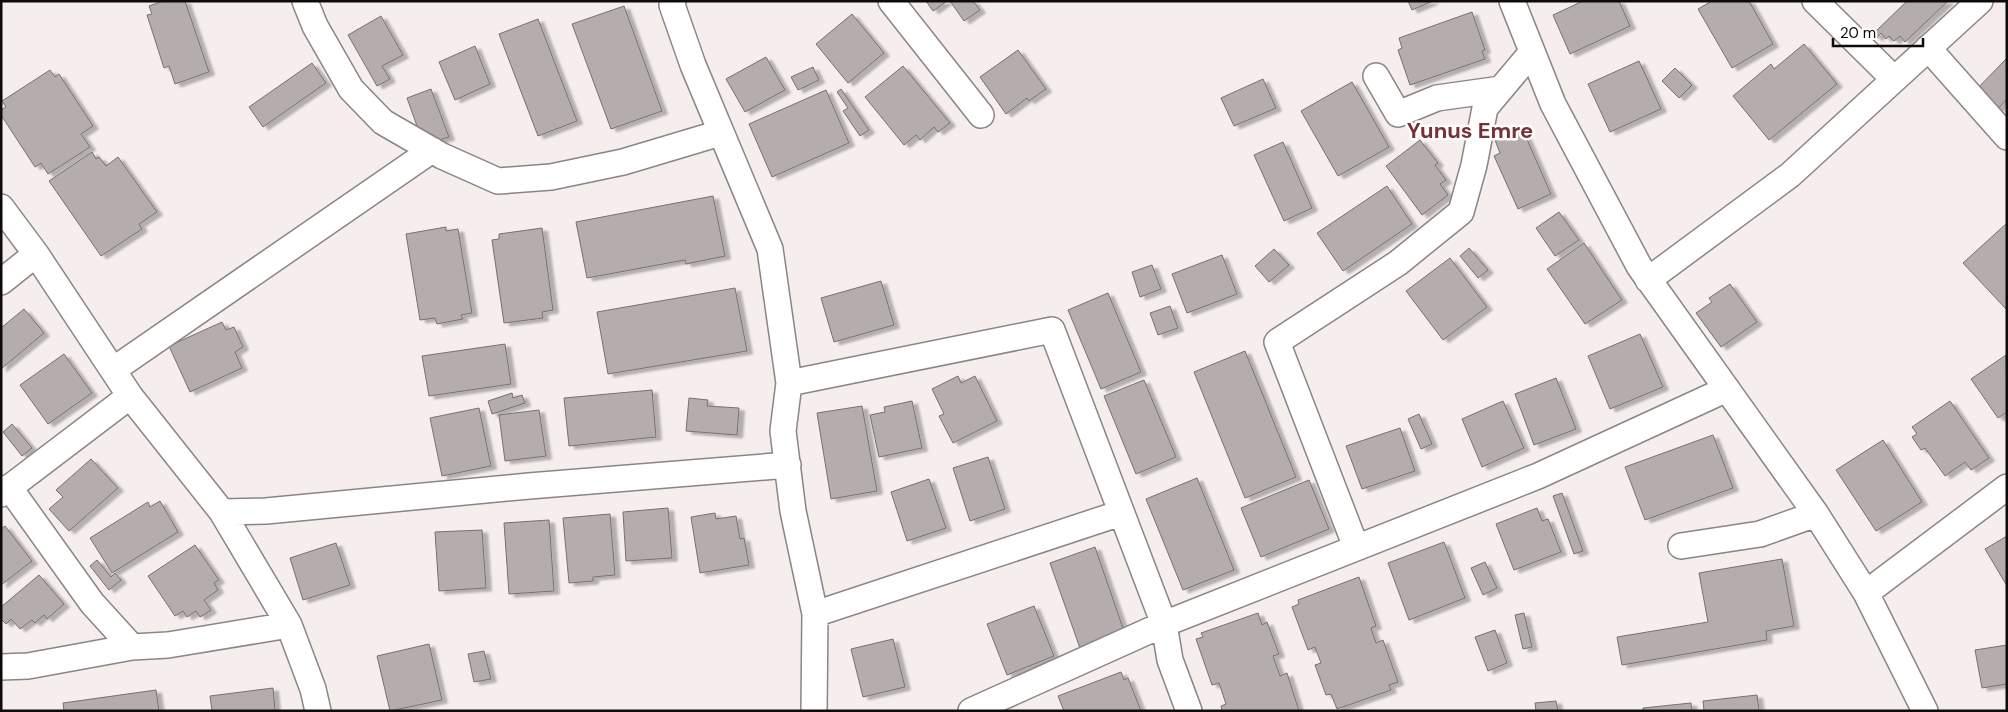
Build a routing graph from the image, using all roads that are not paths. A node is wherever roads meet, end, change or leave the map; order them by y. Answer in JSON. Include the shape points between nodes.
{"nodes":[{"id":1,"x":304,"y":1,"type":"edge"},
{"id":2,"x":673,"y":1,"type":"edge"},
{"id":3,"x":892,"y":1,"type":"edge"},
{"id":4,"x":1815,"y":1,"type":"edge"},
{"id":5,"x":1980,"y":1,"type":"edge"},
{"id":6,"x":1521,"y":4,"type":"edge"},
{"id":7,"x":1928,"y":48,"type":"junction"},
{"id":8,"x":1532,"y":52,"type":"junction"},
{"id":9,"x":1376,"y":76,"type":"dead end"},
{"id":10,"x":1894,"y":79,"type":"junction"},
{"id":11,"x":1501,"y":89,"type":"junction"},
{"id":12,"x":981,"y":115,"type":"dead end"},
{"id":13,"x":720,"y":133,"type":"junction"},
{"id":14,"x":2007,"y":137,"type":"edge"},
{"id":15,"x":432,"y":150,"type":"junction"},
{"id":16,"x":1,"y":207,"type":"edge"},
{"id":17,"x":36,"y":254,"type":"junction"},
{"id":18,"x":1648,"y":280,"type":"junction"},
{"id":19,"x":1,"y":282,"type":"edge"},
{"id":20,"x":113,"y":370,"type":"junction"},
{"id":21,"x":788,"y":383,"type":"junction"},
{"id":22,"x":1727,"y":389,"type":"junction"},
{"id":23,"x":130,"y":396,"type":"junction"},
{"id":24,"x":788,"y":465,"type":"junction"},
{"id":25,"x":2007,"y":487,"type":"edge"},
{"id":26,"x":5,"y":490,"type":"edge"},
{"id":27,"x":222,"y":512,"type":"junction"},
{"id":28,"x":1121,"y":513,"type":"junction"},
{"id":29,"x":1816,"y":514,"type":"junction"},
{"id":30,"x":1681,"y":546,"type":"dead end"},
{"id":31,"x":1356,"y":547,"type":"junction"},
{"id":32,"x":1866,"y":593,"type":"junction"},
{"id":33,"x":815,"y":614,"type":"junction"},
{"id":34,"x":1164,"y":624,"type":"junction"},
{"id":35,"x":289,"y":625,"type":"junction"},
{"id":36,"x":132,"y":647,"type":"junction"},
{"id":37,"x":1,"y":667,"type":"edge"},
{"id":38,"x":318,"y":711,"type":"edge"},
{"id":39,"x":814,"y":711,"type":"edge"},
{"id":40,"x":971,"y":711,"type":"edge"},
{"id":41,"x":1189,"y":711,"type":"edge"},
{"id":42,"x":1925,"y":711,"type":"edge"}],
"edges":[{"from":1,"to":15,"type":"street","via":[[351,89],[383,122]]},
{"from":2,"to":13,"type":"street","via":[[693,65]]},
{"from":3,"to":12,"type":"street"},
{"from":4,"to":10,"type":"street"},
{"from":5,"to":7,"type":"street"},
{"from":6,"to":8,"type":"street"},
{"from":7,"to":10,"type":"street"},
{"from":7,"to":14,"type":"street"},
{"from":8,"to":11,"type":"street"},
{"from":8,"to":18,"type":"street","via":[[1552,104]]},
{"from":9,"to":11,"type":"street","via":[[1398,114],[1437,98]]},
{"from":10,"to":18,"type":"street","via":[[1790,175]]},
{"from":11,"to":31,"type":"street","via":[[1485,108],[1474,165],[1460,212],[1398,263],[1278,342]]},
{"from":13,"to":15,"type":"street","via":[[623,162],[551,176],[498,181]]},
{"from":13,"to":21,"type":"street","via":[[770,250]]},
{"from":15,"to":20,"type":"street"},
{"from":16,"to":17,"type":"street"},
{"from":17,"to":19,"type":"street"},
{"from":17,"to":20,"type":"street"},
{"from":18,"to":22,"type":"street"},
{"from":20,"to":23,"type":"street"},
{"from":21,"to":24,"type":"street","via":[[783,430]]},
{"from":21,"to":28,"type":"street","via":[[1052,330]]},
{"from":22,"to":29,"type":"street"},
{"from":22,"to":31,"type":"street","via":[[1538,476]]},
{"from":23,"to":26,"type":"street"},
{"from":23,"to":27,"type":"street"},
{"from":24,"to":27,"type":"street","via":[[266,511]]},
{"from":24,"to":33,"type":"street"},
{"from":25,"to":32,"type":"street"},
{"from":26,"to":36,"type":"street","via":[[92,603]]},
{"from":27,"to":35,"type":"street"},
{"from":28,"to":33,"type":"street"},
{"from":28,"to":34,"type":"street"},
{"from":29,"to":30,"type":"street","via":[[1760,534]]},
{"from":29,"to":32,"type":"street"},
{"from":31,"to":34,"type":"street"},
{"from":32,"to":42,"type":"street"},
{"from":33,"to":39,"type":"street"},
{"from":34,"to":40,"type":"street"},
{"from":34,"to":41,"type":"street","via":[[1170,660]]},
{"from":35,"to":36,"type":"street","via":[[168,645]]},
{"from":35,"to":38,"type":"street"},
{"from":36,"to":37,"type":"street","via":[[28,666]]}]}
